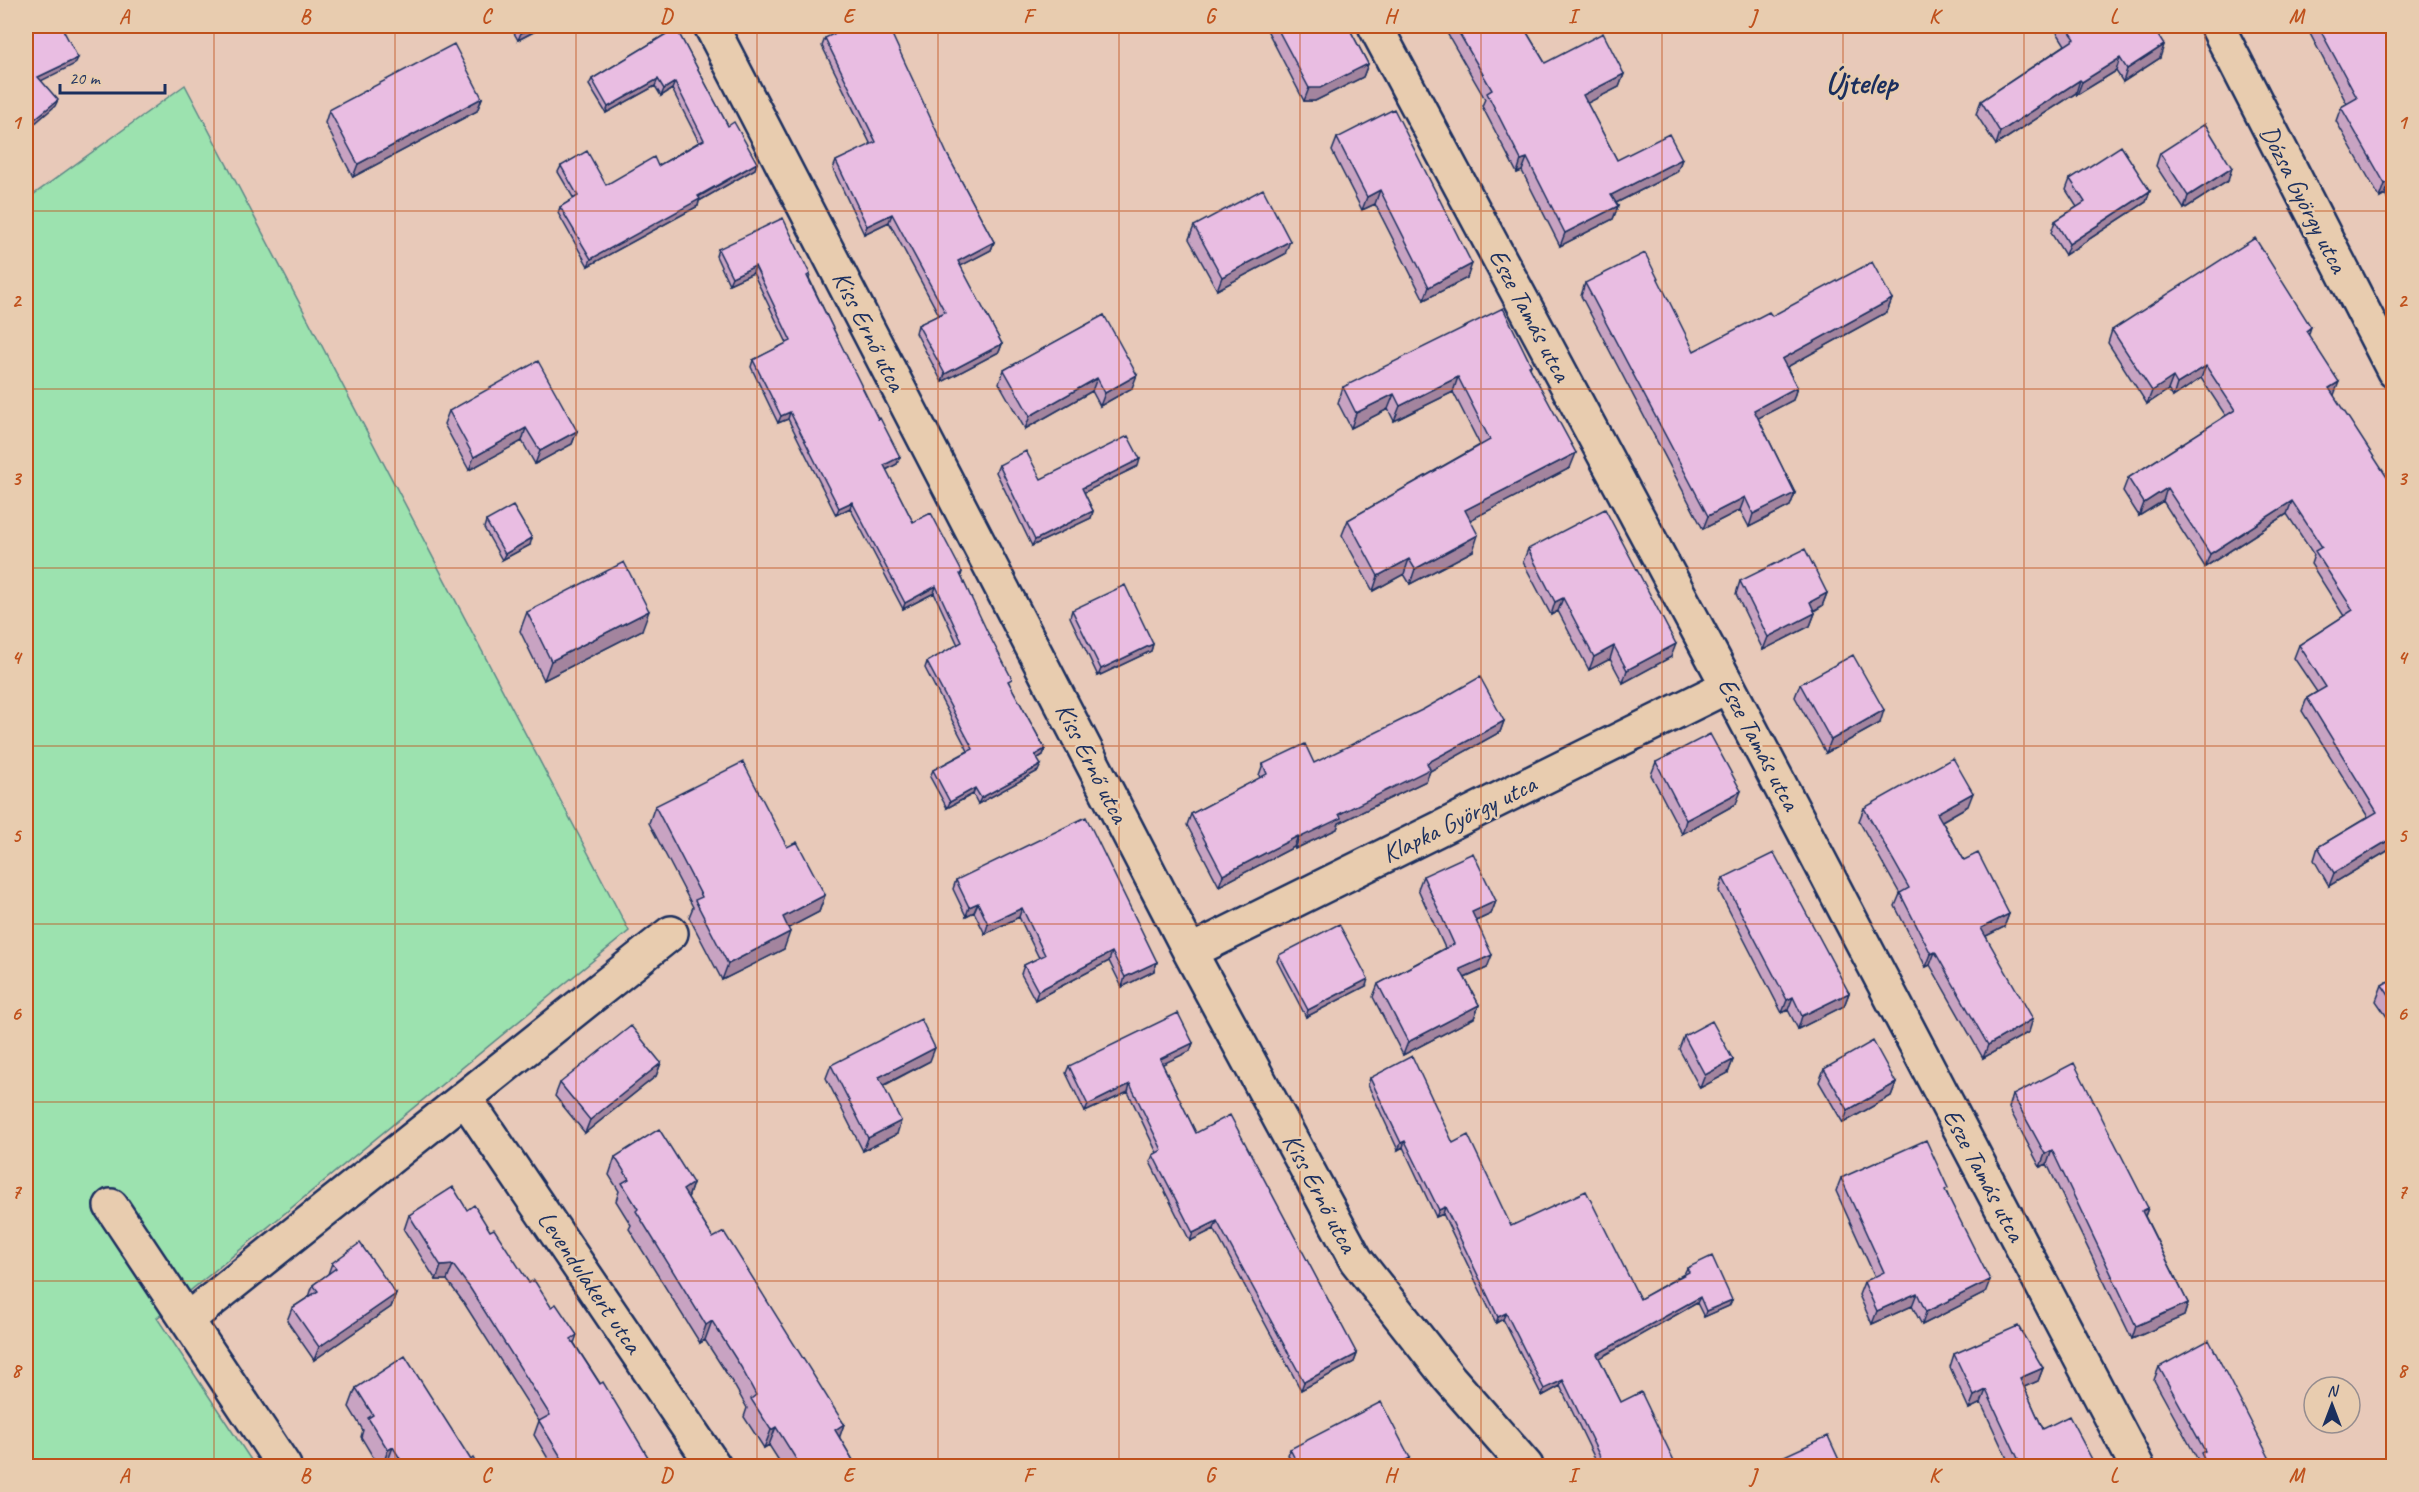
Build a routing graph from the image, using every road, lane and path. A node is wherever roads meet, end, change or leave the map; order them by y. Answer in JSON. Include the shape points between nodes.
{"nodes":[{"id":1,"x":711,"y":26,"type":"edge"},
{"id":2,"x":1375,"y":26,"type":"edge"},
{"id":3,"x":2217,"y":26,"type":"edge"},
{"id":4,"x":2394,"y":371,"type":"edge"},
{"id":5,"x":1728,"y":686,"type":"junction"},
{"id":6,"x":671,"y":933,"type":"dead end"},
{"id":7,"x":1190,"y":952,"type":"junction"},
{"id":8,"x":465,"y":1098,"type":"junction"},
{"id":9,"x":111,"y":1206,"type":"dead end"},
{"id":10,"x":188,"y":1319,"type":"junction"},
{"id":11,"x":284,"y":1467,"type":"edge"},
{"id":12,"x":714,"y":1467,"type":"edge"},
{"id":13,"x":1526,"y":1467,"type":"edge"},
{"id":14,"x":2137,"y":1467,"type":"edge"}],
"edges":[{"from":1,"to":7,"type":"street","name":"Kiss Ernő utca"},
{"from":2,"to":5,"type":"street","name":"Esze Tamás utca"},
{"from":3,"to":4,"type":"street","name":"Dózsa György utca"},
{"from":5,"to":7,"type":"street","name":"Klapka György utca"},
{"from":5,"to":14,"type":"street","name":"Esze Tamás utca"},
{"from":6,"to":8,"type":"street"},
{"from":7,"to":13,"type":"street","name":"Kiss Ernő utca","via":[[1356,1260],[1449,1378]]},
{"from":8,"to":10,"type":"street"},
{"from":8,"to":12,"type":"street","name":"Levendulakert utca"},
{"from":9,"to":10,"type":"street"},
{"from":10,"to":11,"type":"street"}]}
